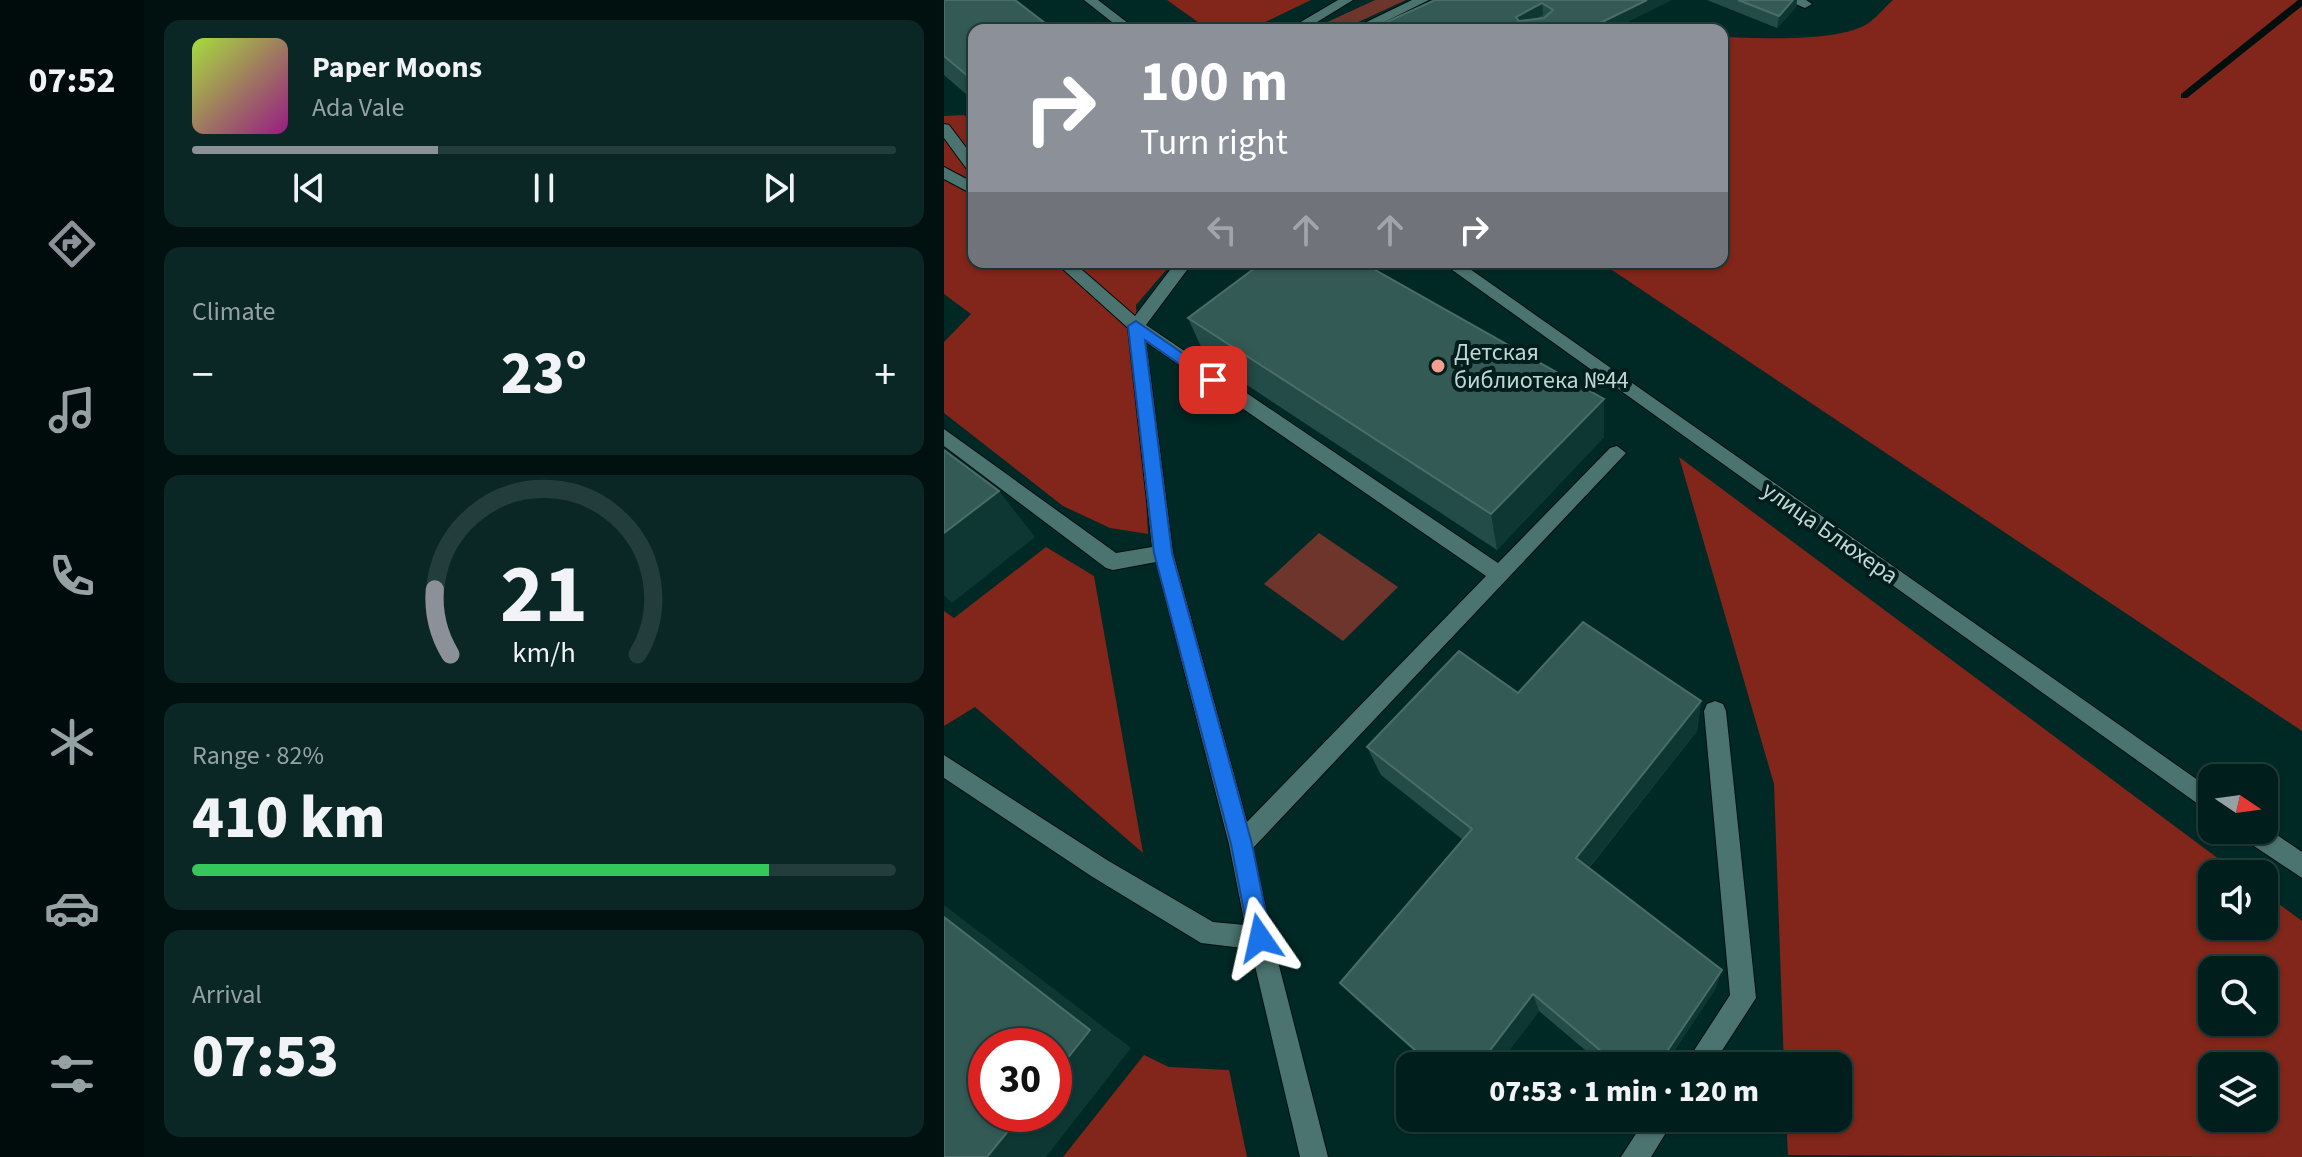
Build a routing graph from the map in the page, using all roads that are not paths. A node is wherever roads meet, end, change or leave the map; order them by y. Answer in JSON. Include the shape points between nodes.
{"nodes":[{"id":1,"x":1090,"y":0,"type":"edge"},
{"id":2,"x":1347,"y":0,"type":"edge"},
{"id":3,"x":1423,"y":0,"type":"edge"},
{"id":4,"x":1122,"y":24,"type":"edge"},
{"id":5,"x":1305,"y":24,"type":"edge"},
{"id":6,"x":1370,"y":24,"type":"edge"},
{"id":7,"x":944,"y":128,"type":"edge"},
{"id":8,"x":968,"y":161,"type":"edge"},
{"id":9,"x":944,"y":172,"type":"edge"},
{"id":10,"x":968,"y":186,"type":"edge"},
{"id":11,"x":1070,"y":268,"type":"edge"},
{"id":12,"x":1180,"y":268,"type":"edge"},
{"id":13,"x":1457,"y":268,"type":"edge"},
{"id":14,"x":1136,"y":326,"type":"junction"},
{"id":15,"x":944,"y":436,"type":"edge"},
{"id":16,"x":1617,"y":453,"type":"dead end"},
{"id":17,"x":1163,"y":553,"type":"junction"},
{"id":18,"x":1500,"y":575,"type":"junction"},
{"id":19,"x":1715,"y":711,"type":"dead end"},
{"id":20,"x":944,"y":765,"type":"edge"},
{"id":21,"x":2198,"y":793,"type":"edge"},
{"id":22,"x":1241,"y":844,"type":"junction"},
{"id":23,"x":2270,"y":844,"type":"edge"},
{"id":24,"x":2302,"y":866,"type":"edge"},
{"id":25,"x":1260,"y":938,"type":"junction"},
{"id":26,"x":1706,"y":1052,"type":"edge"},
{"id":27,"x":1652,"y":1132,"type":"edge"},
{"id":28,"x":1314,"y":1157,"type":"edge"},
{"id":29,"x":1635,"y":1157,"type":"edge"}],
"edges":[{"from":1,"to":4,"type":"street"},
{"from":2,"to":5,"type":"street"},
{"from":3,"to":6,"type":"street"},
{"from":7,"to":8,"type":"street"},
{"from":9,"to":10,"type":"street"},
{"from":11,"to":14,"type":"street"},
{"from":12,"to":14,"type":"street"},
{"from":13,"to":21,"type":"street","name":"улица Блюхера"},
{"from":14,"to":17,"type":"street"},
{"from":14,"to":18,"type":"street"},
{"from":15,"to":17,"type":"street","via":[[1113,562]]},
{"from":16,"to":18,"type":"street"},
{"from":17,"to":22,"type":"street"},
{"from":18,"to":22,"type":"street"},
{"from":19,"to":26,"type":"street","via":[[1743,998]]},
{"from":20,"to":25,"type":"street","via":[[1210,934]]},
{"from":22,"to":25,"type":"street"},
{"from":23,"to":24,"type":"street"},
{"from":25,"to":28,"type":"street"},
{"from":27,"to":29,"type":"street"}]}
